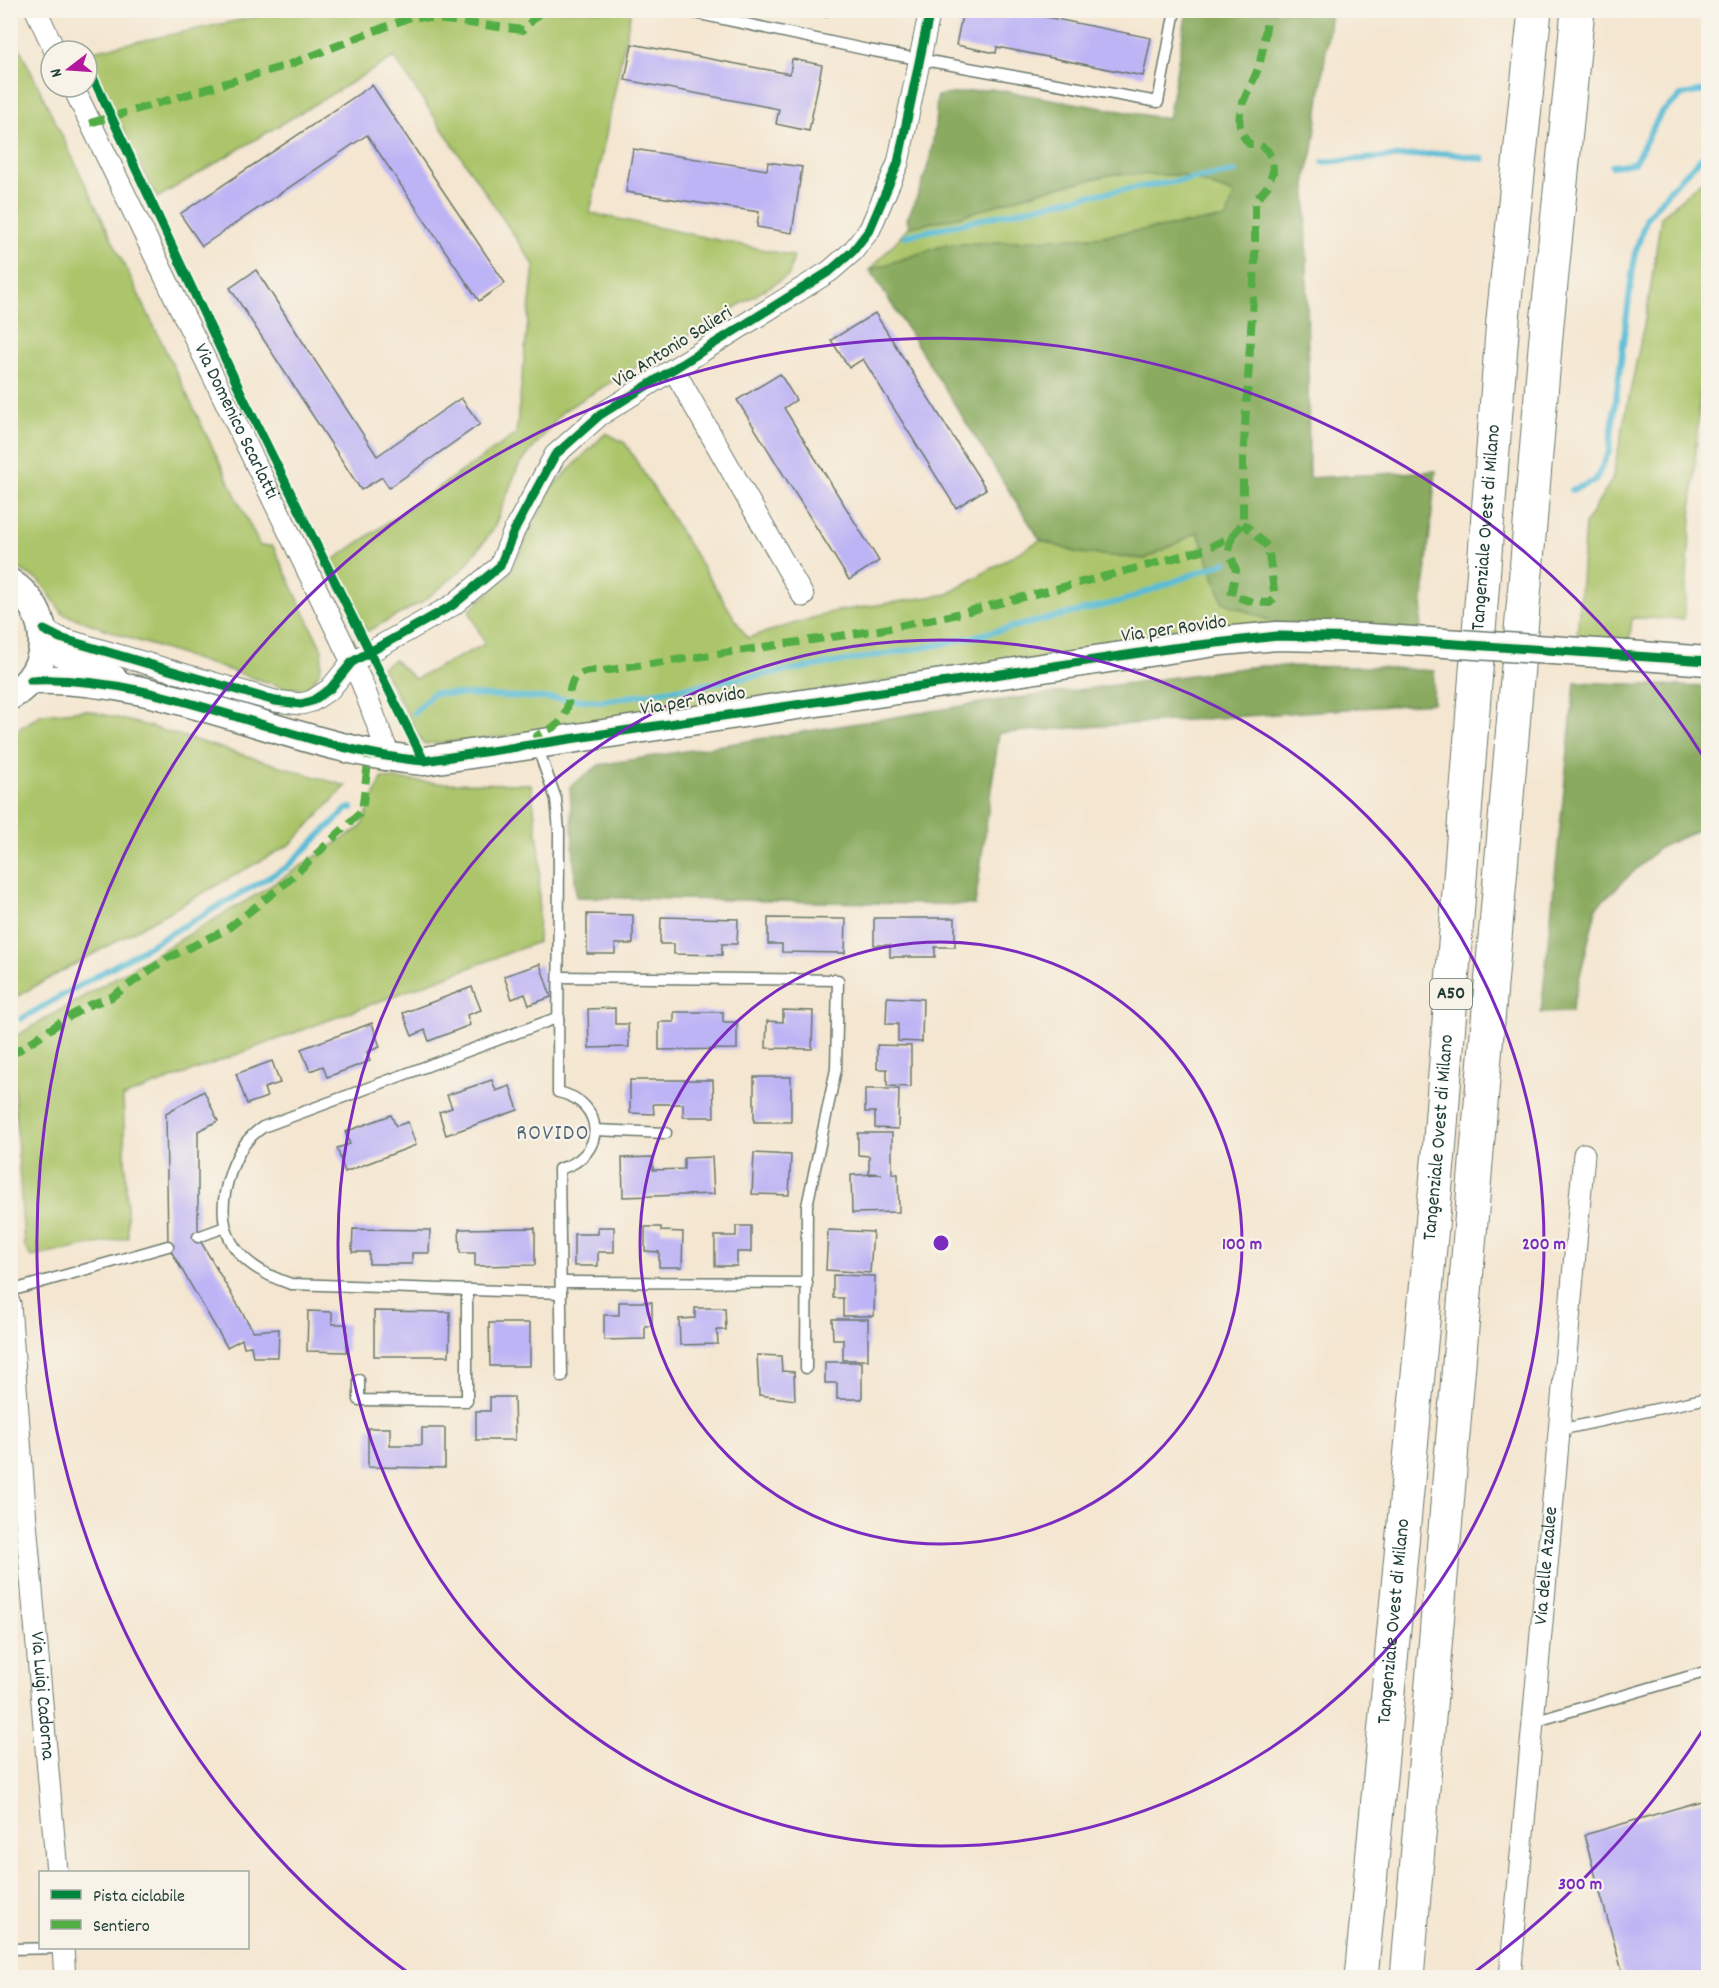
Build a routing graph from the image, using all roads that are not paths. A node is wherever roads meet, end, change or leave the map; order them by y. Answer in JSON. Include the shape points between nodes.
{"nodes":[{"id":1,"x":36,"y":10,"type":"edge"},
{"id":2,"x":681,"y":10,"type":"edge"},
{"id":3,"x":930,"y":10,"type":"edge"},
{"id":4,"x":1175,"y":10,"type":"edge"},
{"id":5,"x":1535,"y":10,"type":"edge"},
{"id":6,"x":1578,"y":10,"type":"edge"},
{"id":7,"x":49,"y":39,"type":"edge"},
{"id":8,"x":920,"y":59,"type":"junction"},
{"id":9,"x":79,"y":99,"type":"edge"},
{"id":10,"x":674,"y":370,"type":"junction"},
{"id":11,"x":10,"y":584,"type":"edge"},
{"id":12,"x":803,"y":596,"type":"dead end"},
{"id":13,"x":44,"y":635,"type":"junction"},
{"id":14,"x":1708,"y":661,"type":"edge"},
{"id":15,"x":352,"y":662,"type":"junction"},
{"id":16,"x":136,"y":690,"type":"junction"},
{"id":17,"x":16,"y":692,"type":"edge"},
{"id":18,"x":536,"y":746,"type":"junction"},
{"id":19,"x":390,"y":759,"type":"junction"},
{"id":20,"x":559,"y":977,"type":"junction"},
{"id":21,"x":559,"y":1017,"type":"junction"},
{"id":22,"x":595,"y":1130,"type":"junction"},
{"id":23,"x":666,"y":1133,"type":"dead end"},
{"id":24,"x":1584,"y":1154,"type":"dead end"},
{"id":25,"x":225,"y":1227,"type":"junction"},
{"id":26,"x":198,"y":1237,"type":"dead end"},
{"id":27,"x":168,"y":1246,"type":"dead end"},
{"id":28,"x":807,"y":1283,"type":"junction"},
{"id":29,"x":561,"y":1287,"type":"junction"},
{"id":30,"x":466,"y":1290,"type":"junction"},
{"id":31,"x":10,"y":1292,"type":"edge"},
{"id":32,"x":10,"y":1304,"type":"edge"},
{"id":33,"x":806,"y":1368,"type":"dead end"},
{"id":34,"x":562,"y":1377,"type":"dead end"},
{"id":35,"x":359,"y":1380,"type":"dead end"},
{"id":36,"x":1708,"y":1398,"type":"edge"},
{"id":37,"x":1559,"y":1430,"type":"junction"},
{"id":38,"x":18,"y":1525,"type":"edge"},
{"id":39,"x":1708,"y":1671,"type":"edge"},
{"id":40,"x":1533,"y":1722,"type":"junction"},
{"id":41,"x":57,"y":1871,"type":"edge"},
{"id":42,"x":39,"y":1948,"type":"edge"},
{"id":43,"x":10,"y":1949,"type":"edge"},
{"id":44,"x":63,"y":1949,"type":"edge"},
{"id":45,"x":65,"y":1977,"type":"edge"},
{"id":46,"x":1361,"y":1977,"type":"edge"},
{"id":47,"x":1407,"y":1977,"type":"edge"},
{"id":48,"x":1510,"y":1977,"type":"edge"}],
"edges":[{"from":1,"to":7,"type":"street"},
{"from":2,"to":8,"type":"lane"},
{"from":3,"to":8,"type":"street","name":"Via Antonio Salieri"},
{"from":4,"to":8,"type":"lane","via":[[1158,102]]},
{"from":5,"to":46,"type":"highway","name":"Tangenziale Ovest di Milano","number":"A50","via":[[1503,319],[1439,1152]]},
{"from":6,"to":47,"type":"highway","name":"Tangenziale Ovest di Milano","number":"A50","via":[[1545,336]]},
{"from":8,"to":10,"type":"street","name":"Via Antonio Salieri","via":[[898,163],[870,229],[853,251],[830,271]]},
{"from":9,"to":15,"type":"street","name":"Via Domenico Scarlatti"},
{"from":10,"to":12,"type":"street"},
{"from":10,"to":15,"type":"street","name":"Via Antonio Salieri","via":[[600,415],[555,455],[514,531],[500,567],[453,605]]},
{"from":11,"to":13,"type":"street","via":[[34,604]]},
{"from":13,"to":15,"type":"street","via":[[292,703],[312,701],[339,680]]},
{"from":13,"to":16,"type":"street","name":"Via per Rovido","via":[[57,651]]},
{"from":13,"to":17,"type":"street","via":[[41,661]]},
{"from":14,"to":18,"type":"street","name":"Via per Rovido","bridge":true,"via":[[1368,638],[1277,636],[689,720]]},
{"from":15,"to":19,"type":"street","name":"Via Domenico Scarlatti","via":[[370,699]]},
{"from":16,"to":17,"type":"street","name":"Via per Rovido","via":[[75,681]]},
{"from":16,"to":19,"type":"street","name":"Via per Rovido"},
{"from":18,"to":19,"type":"street","name":"Via per Rovido","via":[[424,761]]},
{"from":18,"to":20,"type":"lane","via":[[552,786],[556,810]]},
{"from":20,"to":21,"type":"lane"},
{"from":20,"to":28,"type":"lane","via":[[838,980],[836,1069],[807,1206]]},
{"from":21,"to":22,"type":"lane","via":[[558,1092],[586,1105]]},
{"from":21,"to":25,"type":"lane","via":[[263,1127],[242,1146],[234,1162],[224,1201]]},
{"from":22,"to":23,"type":"lane"},
{"from":22,"to":29,"type":"lane","via":[[593,1143],[583,1158],[560,1169]]},
{"from":24,"to":37,"type":"street","name":"Via delle Azalee"},
{"from":25,"to":26,"type":"lane"},
{"from":25,"to":30,"type":"lane","via":[[242,1256],[257,1270],[291,1284]]},
{"from":27,"to":31,"type":"lane"},
{"from":28,"to":29,"type":"lane"},
{"from":28,"to":33,"type":"lane"},
{"from":29,"to":30,"type":"lane"},
{"from":29,"to":34,"type":"lane"},
{"from":30,"to":35,"type":"lane","via":[[467,1401],[359,1400]]},
{"from":32,"to":38,"type":"street","name":"Via Luigi Cadorna"},
{"from":36,"to":37,"type":"lane"},
{"from":37,"to":40,"type":"street","name":"Via delle Azalee"},
{"from":38,"to":41,"type":"street","name":"Via Luigi Cadorna"},
{"from":39,"to":40,"type":"lane"},
{"from":40,"to":48,"type":"street","name":"Via delle Azalee"},
{"from":42,"to":43,"type":"lane"},
{"from":44,"to":45,"type":"street"}]}
